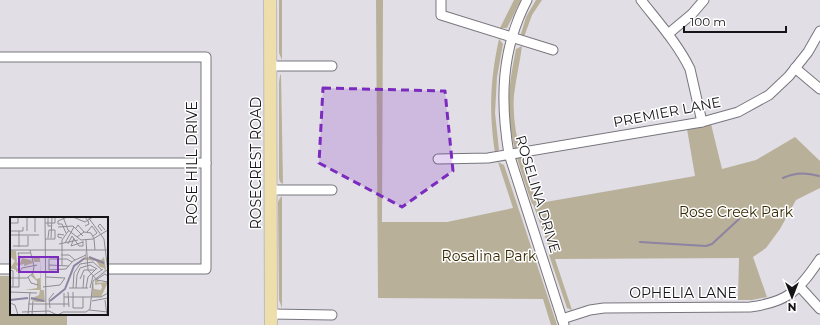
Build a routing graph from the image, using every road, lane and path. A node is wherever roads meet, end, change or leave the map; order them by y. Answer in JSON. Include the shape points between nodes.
{"nodes":[{"id":1,"x":270,"y":0,"type":"edge"},
{"id":2,"x":441,"y":0,"type":"edge"},
{"id":3,"x":527,"y":0,"type":"edge"},
{"id":4,"x":641,"y":0,"type":"edge"},
{"id":5,"x":704,"y":0,"type":"edge"},
{"id":6,"x":820,"y":31,"type":"edge"},
{"id":7,"x":668,"y":34,"type":"junction"},
{"id":8,"x":511,"y":37,"type":"junction"},
{"id":9,"x":553,"y":50,"type":"dead end"},
{"id":10,"x":0,"y":57,"type":"edge"},
{"id":11,"x":270,"y":66,"type":"junction"},
{"id":12,"x":332,"y":66,"type":"dead end"},
{"id":13,"x":795,"y":68,"type":"junction"},
{"id":14,"x":820,"y":89,"type":"edge"},
{"id":15,"x":702,"y":122,"type":"junction"},
{"id":16,"x":509,"y":154,"type":"junction"},
{"id":17,"x":438,"y":159,"type":"dead end"},
{"id":18,"x":0,"y":162,"type":"edge"},
{"id":19,"x":206,"y":163,"type":"junction"},
{"id":20,"x":271,"y":190,"type":"junction"},
{"id":21,"x":332,"y":190,"type":"dead end"},
{"id":22,"x":820,"y":259,"type":"edge"},
{"id":23,"x":108,"y":269,"type":"edge"},
{"id":24,"x":800,"y":287,"type":"junction"},
{"id":25,"x":820,"y":309,"type":"edge"},
{"id":26,"x":332,"y":314,"type":"dead end"},
{"id":27,"x":271,"y":320,"type":"edge"},
{"id":28,"x":563,"y":322,"type":"edge"}],
"edges":[{"from":1,"to":11,"type":"main road","name":"ROSECREST ROAD"},
{"from":2,"to":8,"type":"street","via":[[441,15]]},
{"from":3,"to":8,"type":"street","name":"ROSELINA DRIVE"},
{"from":4,"to":7,"type":"street"},
{"from":5,"to":7,"type":"street"},
{"from":6,"to":13,"type":"street","name":"PREMIER LANE"},
{"from":7,"to":15,"type":"street","via":[[690,69]]},
{"from":8,"to":9,"type":"street"},
{"from":8,"to":16,"type":"street","name":"ROSELINA DRIVE","via":[[503,105]]},
{"from":10,"to":19,"type":"street","name":"ROSE HILL DRIVE","via":[[206,57]]},
{"from":11,"to":12,"type":"street"},
{"from":11,"to":20,"type":"main road","name":"ROSECREST ROAD"},
{"from":13,"to":14,"type":"street"},
{"from":13,"to":15,"type":"street","name":"PREMIER LANE","via":[[769,96],[738,112]]},
{"from":15,"to":16,"type":"street","name":"PREMIER LANE"},
{"from":16,"to":17,"type":"street","name":"PREMIER LANE","via":[[482,159]]},
{"from":16,"to":28,"type":"street","name":"ROSELINA DRIVE"},
{"from":18,"to":19,"type":"street"},
{"from":19,"to":23,"type":"street","name":"ROSE HILL DRIVE","via":[[206,269]]},
{"from":20,"to":21,"type":"street"},
{"from":20,"to":27,"type":"main road","name":"ROSECREST ROAD"},
{"from":22,"to":24,"type":"street","name":"OPHELIA LANE"},
{"from":24,"to":25,"type":"street"},
{"from":24,"to":28,"type":"street","name":"OPHELIA LANE","via":[[785,298],[766,305],[604,308],[590,310]]},
{"from":26,"to":27,"type":"street"}]}
